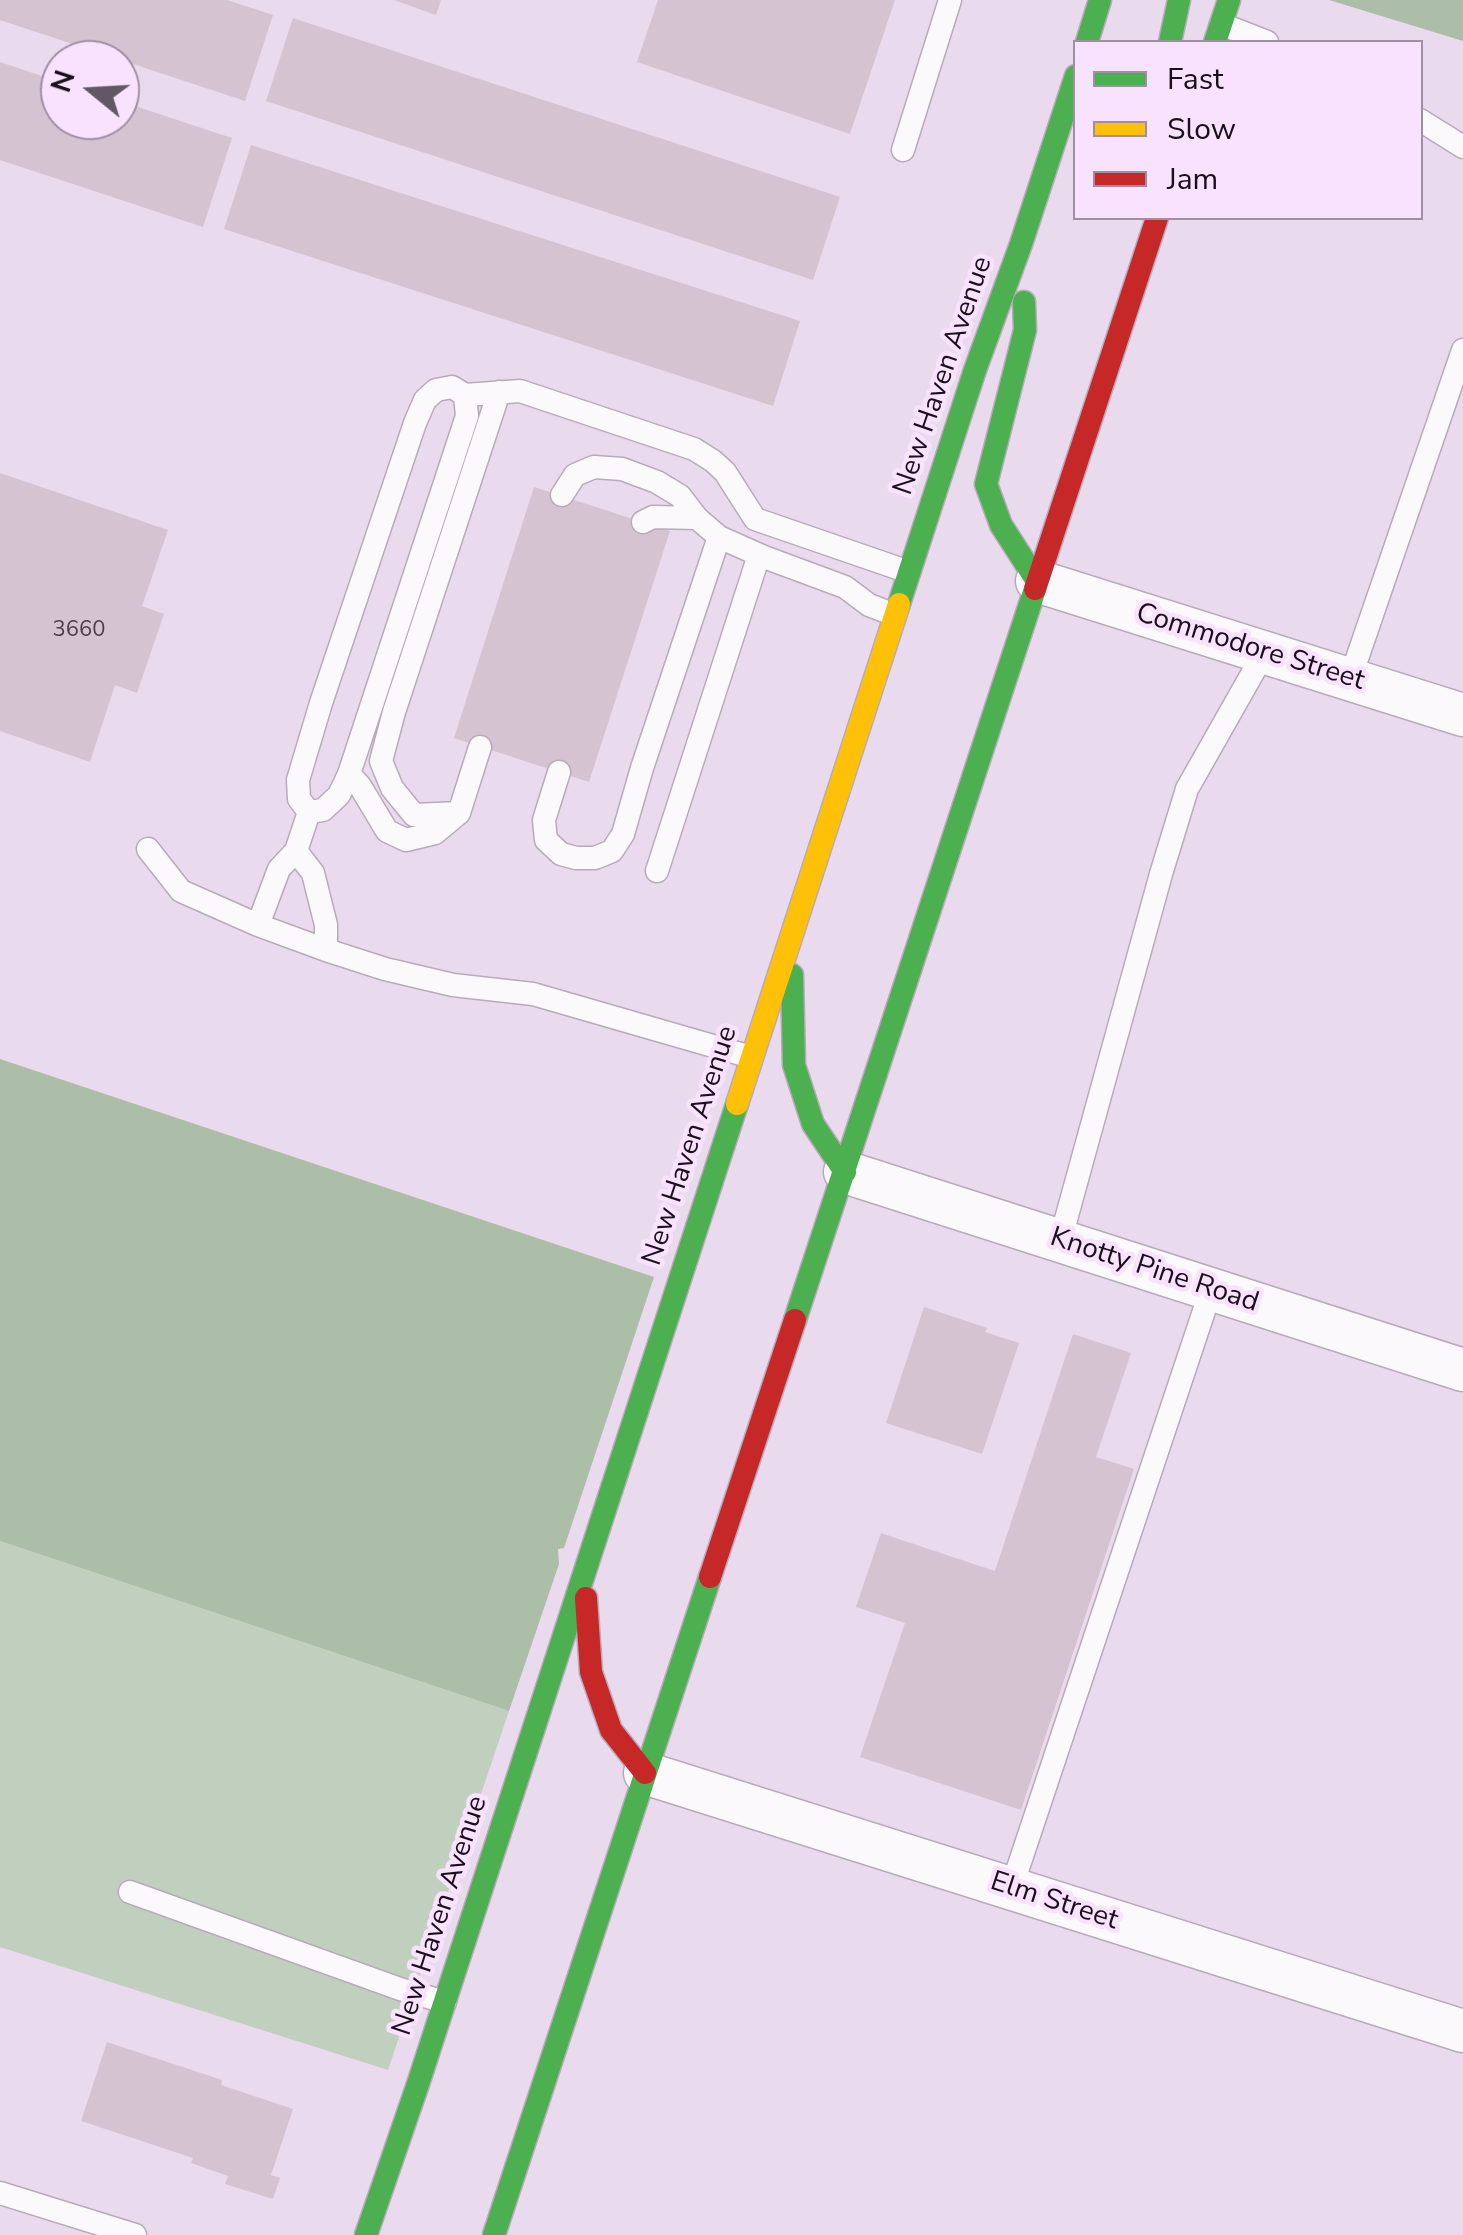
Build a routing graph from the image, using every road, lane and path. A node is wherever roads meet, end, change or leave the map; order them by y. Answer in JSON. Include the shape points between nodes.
{"nodes":[{"id":1,"x":950,"y":0,"type":"edge"},
{"id":2,"x":1100,"y":0,"type":"edge"},
{"id":3,"x":1179,"y":0,"type":"edge"},
{"id":4,"x":1229,"y":0,"type":"edge"},
{"id":5,"x":1218,"y":33,"type":"edge"},
{"id":6,"x":1087,"y":40,"type":"edge"},
{"id":7,"x":1170,"y":40,"type":"edge"},
{"id":8,"x":1256,"y":40,"type":"edge"},
{"id":9,"x":1073,"y":85,"type":"edge"},
{"id":10,"x":1423,"y":122,"type":"edge"},
{"id":11,"x":1463,"y":148,"type":"edge"},
{"id":12,"x":903,"y":150,"type":"dead end"},
{"id":13,"x":1136,"y":220,"type":"edge"},
{"id":14,"x":1156,"y":220,"type":"edge"},
{"id":15,"x":1021,"y":244,"type":"junction"},
{"id":16,"x":1463,"y":350,"type":"edge"},
{"id":17,"x":1106,"y":372,"type":"junction"},
{"id":18,"x":499,"y":392,"type":"junction"},
{"id":19,"x":464,"y":395,"type":"junction"},
{"id":20,"x":562,"y":496,"type":"dead end"},
{"id":21,"x":697,"y":518,"type":"junction"},
{"id":22,"x":643,"y":522,"type":"dead end"},
{"id":23,"x":720,"y":537,"type":"junction"},
{"id":24,"x":759,"y":555,"type":"junction"},
{"id":25,"x":909,"y":572,"type":"junction"},
{"id":26,"x":1037,"y":582,"type":"junction"},
{"id":27,"x":896,"y":615,"type":"junction"},
{"id":28,"x":1264,"y":653,"type":"junction"},
{"id":29,"x":1350,"y":680,"type":"junction"},
{"id":30,"x":1463,"y":714,"type":"edge"},
{"id":31,"x":480,"y":747,"type":"dead end"},
{"id":32,"x":559,"y":772,"type":"dead end"},
{"id":33,"x":349,"y":774,"type":"junction"},
{"id":34,"x":309,"y":812,"type":"junction"},
{"id":35,"x":459,"y":813,"type":"junction"},
{"id":36,"x":148,"y":848,"type":"dead end"},
{"id":37,"x":296,"y":852,"type":"junction"},
{"id":38,"x":657,"y":871,"type":"dead end"},
{"id":39,"x":258,"y":926,"type":"junction"},
{"id":40,"x":791,"y":937,"type":"junction"},
{"id":41,"x":326,"y":950,"type":"junction"},
{"id":42,"x":751,"y":1058,"type":"junction"},
{"id":43,"x":845,"y":1172,"type":"junction"},
{"id":44,"x":1060,"y":1241,"type":"junction"},
{"id":45,"x":1212,"y":1290,"type":"junction"},
{"id":46,"x":1463,"y":1370,"type":"edge"},
{"id":47,"x":584,"y":1570,"type":"junction"},
{"id":48,"x":645,"y":1773,"type":"junction"},
{"id":49,"x":1011,"y":1889,"type":"junction"},
{"id":50,"x":130,"y":1892,"type":"dead end"},
{"id":51,"x":444,"y":2002,"type":"junction"},
{"id":52,"x":1463,"y":2032,"type":"edge"},
{"id":53,"x":0,"y":2193,"type":"edge"},
{"id":54,"x":135,"y":2235,"type":"edge"},
{"id":55,"x":366,"y":2235,"type":"edge"},
{"id":56,"x":494,"y":2235,"type":"edge"}],
"edges":[{"from":1,"to":12,"type":"lane"},
{"from":2,"to":6,"type":"main road"},
{"from":3,"to":7,"type":"main road"},
{"from":4,"to":5,"type":"main road"},
{"from":5,"to":8,"type":"lane"},
{"from":9,"to":15,"type":"main road","name":"New Haven Avenue"},
{"from":10,"to":11,"type":"lane"},
{"from":13,"to":17,"type":"main road"},
{"from":14,"to":17,"type":"main road"},
{"from":15,"to":25,"type":"main road","name":"New Haven Avenue"},
{"from":15,"to":26,"type":"main road","via":[[1026,330],[986,484]]},
{"from":16,"to":29,"type":"lane"},
{"from":17,"to":26,"type":"main road"},
{"from":18,"to":19,"type":"lane"},
{"from":18,"to":25,"type":"lane","via":[[520,392],[694,449],[725,472],[755,518]]},
{"from":18,"to":35,"type":"lane","via":[[381,761],[414,815]]},
{"from":19,"to":33,"type":"lane","via":[[467,416]]},
{"from":19,"to":34,"type":"lane","via":[[452,387],[436,390],[415,423],[298,780],[299,799]]},
{"from":20,"to":21,"type":"lane","via":[[575,475],[594,467],[622,469],[680,496]]},
{"from":21,"to":22,"type":"lane"},
{"from":21,"to":23,"type":"lane"},
{"from":23,"to":24,"type":"lane"},
{"from":23,"to":32,"type":"lane","via":[[624,834],[612,851],[576,858],[546,840],[544,820]]},
{"from":24,"to":27,"type":"lane","via":[[845,587]]},
{"from":24,"to":38,"type":"lane"},
{"from":25,"to":27,"type":"main road","name":"New Haven Avenue"},
{"from":26,"to":28,"type":"street","name":"Commodore Street"},
{"from":26,"to":43,"type":"main road"},
{"from":27,"to":40,"type":"main road","name":"New Haven Avenue"},
{"from":28,"to":29,"type":"street","name":"Commodore Street"},
{"from":28,"to":44,"type":"lane","via":[[1187,789]]},
{"from":29,"to":30,"type":"street","name":"Commodore Street"},
{"from":31,"to":35,"type":"lane"},
{"from":33,"to":34,"type":"lane","via":[[339,795],[323,810]]},
{"from":33,"to":35,"type":"lane","via":[[387,831],[406,840],[435,833]]},
{"from":34,"to":37,"type":"lane"},
{"from":36,"to":39,"type":"lane","via":[[181,891]]},
{"from":37,"to":39,"type":"lane","via":[[279,869]]},
{"from":37,"to":41,"type":"lane","via":[[313,873]]},
{"from":39,"to":41,"type":"lane"},
{"from":40,"to":42,"type":"main road","name":"New Haven Avenue"},
{"from":40,"to":43,"type":"main road","via":[[794,1065],[812,1124]]},
{"from":41,"to":42,"type":"lane","via":[[453,985],[534,994]]},
{"from":42,"to":47,"type":"main road","name":"New Haven Avenue"},
{"from":43,"to":44,"type":"street","name":"Knotty Pine Road"},
{"from":43,"to":48,"type":"main road"},
{"from":44,"to":45,"type":"street","name":"Knotty Pine Road"},
{"from":45,"to":46,"type":"street","name":"Knotty Pine Road"},
{"from":45,"to":49,"type":"lane"},
{"from":47,"to":48,"type":"main road","via":[[592,1672],[611,1730]]},
{"from":47,"to":51,"type":"main road","name":"New Haven Avenue"},
{"from":48,"to":49,"type":"street","name":"Elm Street"},
{"from":48,"to":56,"type":"main road"},
{"from":49,"to":52,"type":"street","name":"Elm Street"},
{"from":50,"to":51,"type":"lane"},
{"from":51,"to":55,"type":"main road","name":"New Haven Avenue"},
{"from":53,"to":54,"type":"lane"}]}
